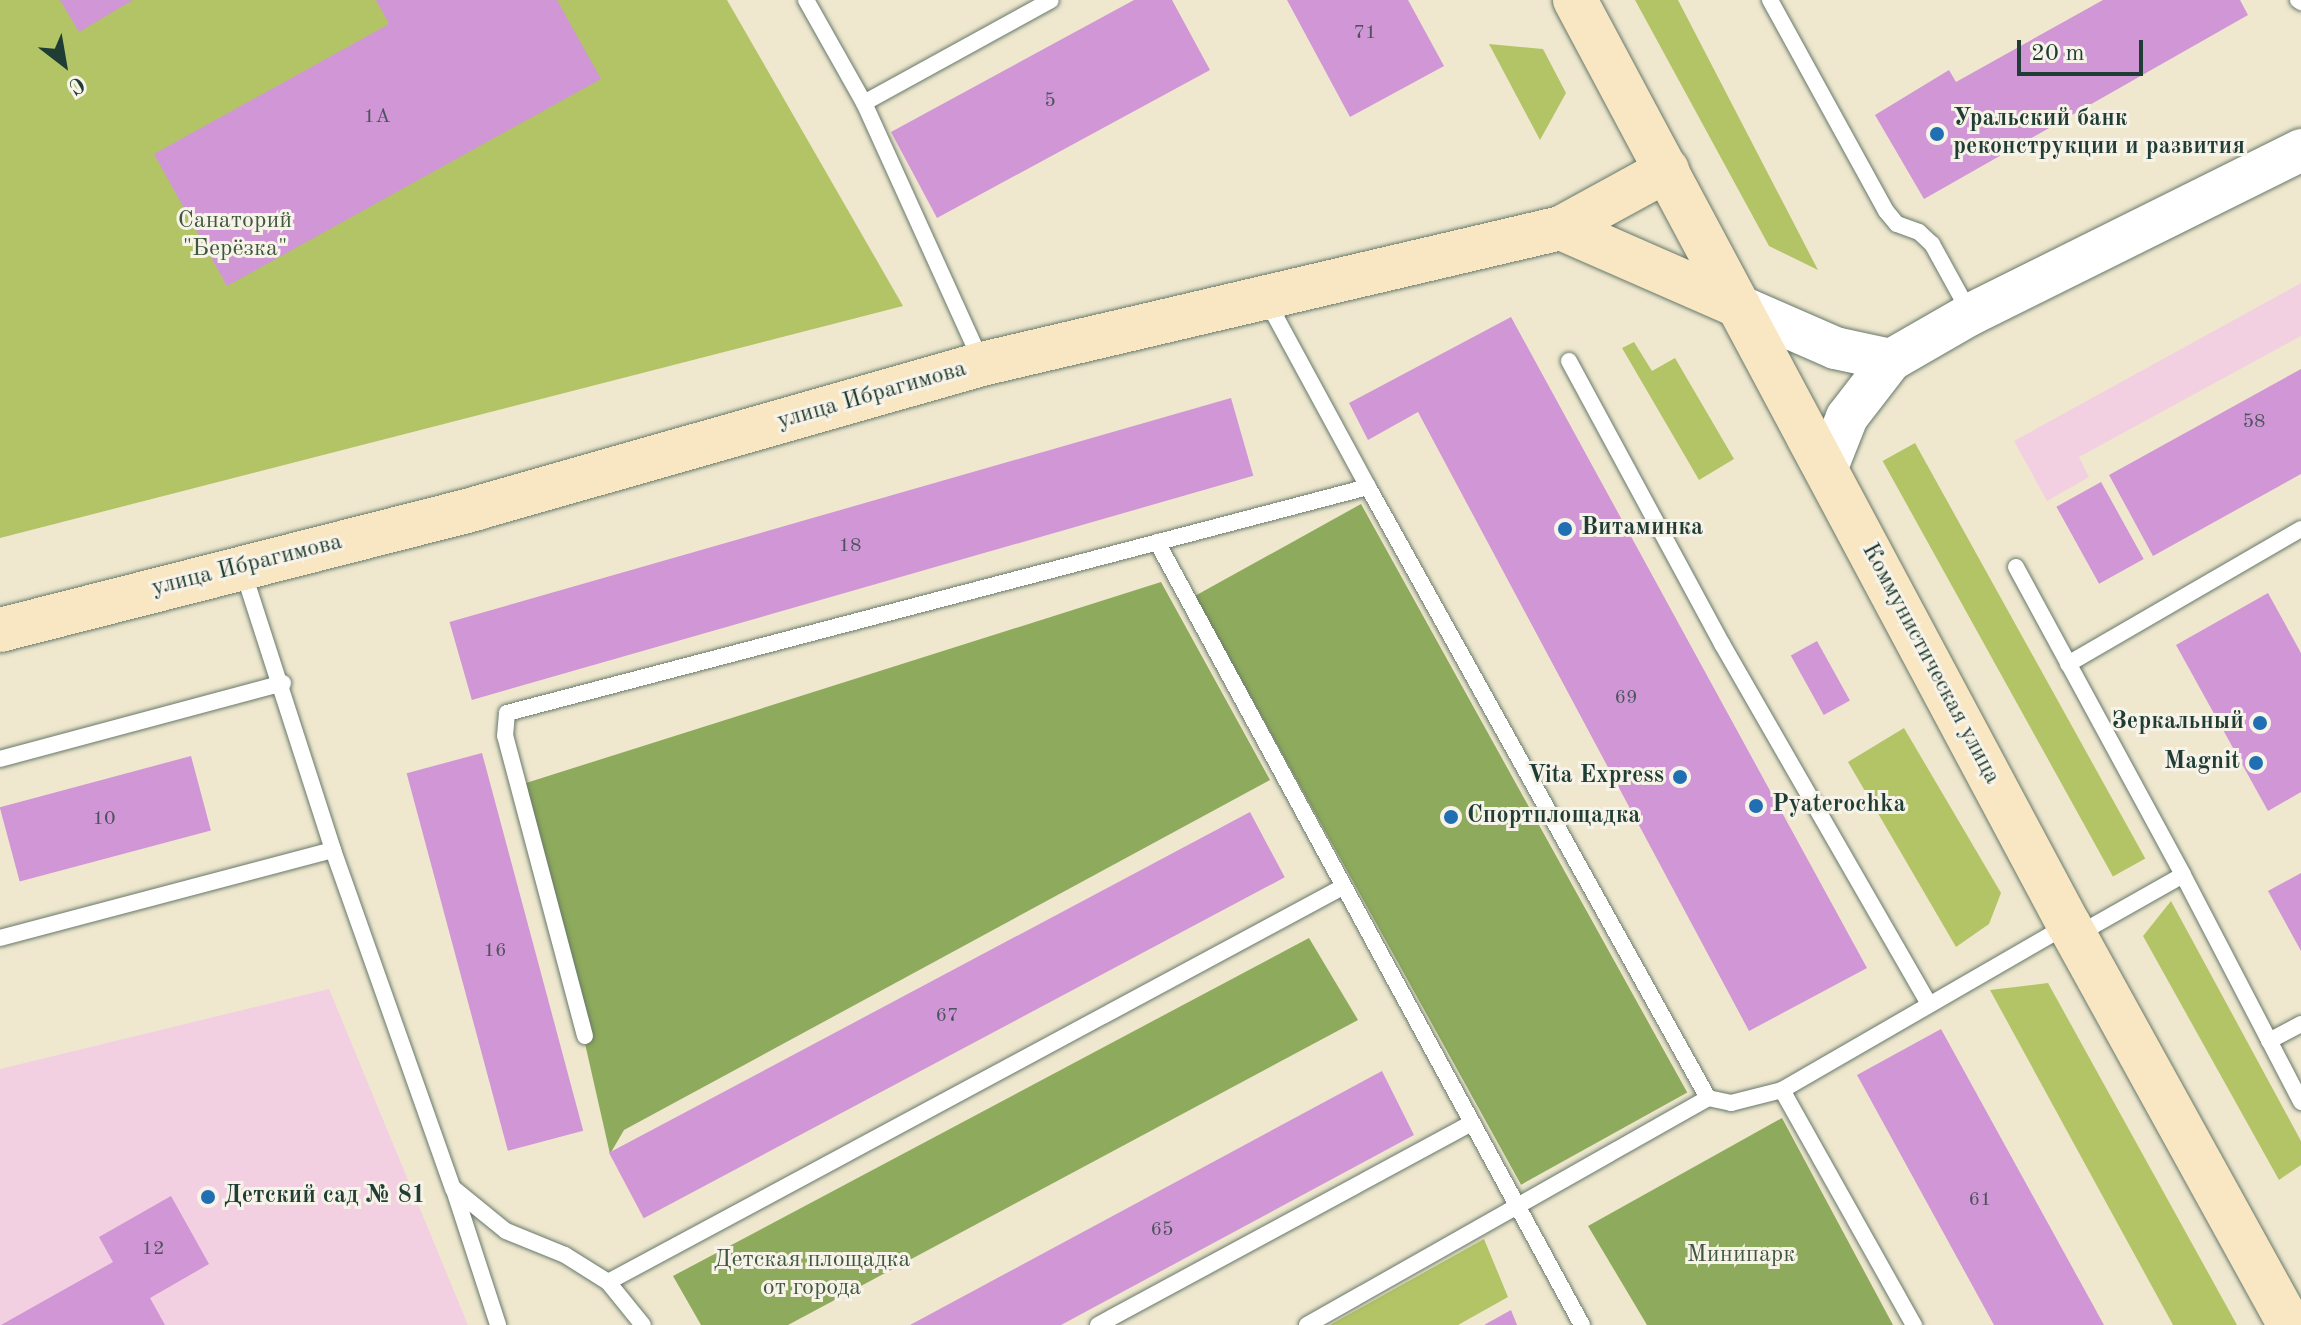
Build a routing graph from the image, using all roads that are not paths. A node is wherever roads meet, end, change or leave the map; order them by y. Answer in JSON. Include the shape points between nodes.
{"nodes":[{"id":1,"x":806,"y":0,"type":"edge"},
{"id":2,"x":1051,"y":0,"type":"edge"},
{"id":3,"x":1575,"y":0,"type":"edge"},
{"id":4,"x":1770,"y":0,"type":"edge"},
{"id":5,"x":864,"y":103,"type":"junction"},
{"id":6,"x":2301,"y":150,"type":"edge"},
{"id":7,"x":1667,"y":170,"type":"junction"},
{"id":8,"x":1561,"y":228,"type":"junction"},
{"id":9,"x":1265,"y":298,"type":"junction"},
{"id":10,"x":1739,"y":306,"type":"junction"},
{"id":11,"x":1971,"y":314,"type":"junction"},
{"id":12,"x":1891,"y":360,"type":"junction"},
{"id":13,"x":1569,"y":361,"type":"dead end"},
{"id":14,"x":982,"y":364,"type":"junction"},
{"id":15,"x":1826,"y":470,"type":"junction"},
{"id":16,"x":1368,"y":487,"type":"junction"},
{"id":17,"x":2301,"y":529,"type":"edge"},
{"id":18,"x":1157,"y":542,"type":"junction"},
{"id":19,"x":242,"y":566,"type":"junction"},
{"id":20,"x":2016,"y":567,"type":"dead end"},
{"id":21,"x":0,"y":630,"type":"edge"},
{"id":22,"x":2068,"y":664,"type":"junction"},
{"id":23,"x":283,"y":683,"type":"junction"},
{"id":24,"x":0,"y":759,"type":"edge"},
{"id":25,"x":333,"y":850,"type":"junction"},
{"id":26,"x":2183,"y":875,"type":"junction"},
{"id":27,"x":1341,"y":888,"type":"junction"},
{"id":28,"x":2072,"y":930,"type":"junction"},
{"id":29,"x":0,"y":938,"type":"edge"},
{"id":30,"x":1928,"y":1002,"type":"junction"},
{"id":31,"x":2301,"y":1024,"type":"edge"},
{"id":32,"x":585,"y":1036,"type":"dead end"},
{"id":33,"x":2269,"y":1041,"type":"junction"},
{"id":34,"x":1782,"y":1090,"type":"junction"},
{"id":35,"x":1708,"y":1098,"type":"junction"},
{"id":36,"x":2301,"y":1102,"type":"edge"},
{"id":37,"x":1472,"y":1123,"type":"junction"},
{"id":38,"x":453,"y":1188,"type":"junction"},
{"id":39,"x":1517,"y":1206,"type":"junction"},
{"id":40,"x":608,"y":1282,"type":"junction"},
{"id":41,"x":498,"y":1325,"type":"edge"},
{"id":42,"x":643,"y":1325,"type":"edge"},
{"id":43,"x":1098,"y":1325,"type":"edge"},
{"id":44,"x":1307,"y":1325,"type":"edge"},
{"id":45,"x":1582,"y":1325,"type":"edge"},
{"id":46,"x":1914,"y":1325,"type":"edge"},
{"id":47,"x":2290,"y":1325,"type":"edge"}],
"edges":[{"from":1,"to":5,"type":"lane"},
{"from":2,"to":5,"type":"lane"},
{"from":3,"to":7,"type":"main road","name":"Коммунистическая улица"},
{"from":4,"to":11,"type":"lane","via":[[1886,211],[1897,224],[1932,244]]},
{"from":5,"to":14,"type":"lane"},
{"from":6,"to":11,"type":"street"},
{"from":7,"to":8,"type":"main road","name":"улица Ибрагимова"},
{"from":7,"to":10,"type":"main road","name":"Коммунистическая улица"},
{"from":8,"to":9,"type":"main road","name":"улица Ибрагимова"},
{"from":8,"to":10,"type":"main road"},
{"from":9,"to":14,"type":"main road","name":"улица Ибрагимова"},
{"from":9,"to":16,"type":"lane"},
{"from":10,"to":12,"type":"street","via":[[1835,348]]},
{"from":10,"to":15,"type":"main road","name":"Коммунистическая улица"},
{"from":11,"to":12,"type":"street"},
{"from":12,"to":15,"type":"street","via":[[1847,417]]},
{"from":13,"to":30,"type":"lane","via":[[1722,644]]},
{"from":14,"to":19,"type":"main road","name":"улица Ибрагимова","via":[[477,508]]},
{"from":15,"to":28,"type":"main road","name":"Коммунистическая улица"},
{"from":16,"to":18,"type":"lane"},
{"from":16,"to":35,"type":"lane"},
{"from":17,"to":22,"type":"lane"},
{"from":18,"to":27,"type":"lane"},
{"from":18,"to":32,"type":"lane","via":[[507,713],[505,736]]},
{"from":19,"to":21,"type":"main road","name":"улица Ибрагимова"},
{"from":19,"to":23,"type":"lane"},
{"from":20,"to":22,"type":"lane"},
{"from":22,"to":26,"type":"lane"},
{"from":23,"to":24,"type":"lane"},
{"from":23,"to":25,"type":"lane"},
{"from":25,"to":29,"type":"lane"},
{"from":25,"to":38,"type":"lane"},
{"from":26,"to":28,"type":"lane"},
{"from":26,"to":33,"type":"lane"},
{"from":27,"to":37,"type":"lane"},
{"from":27,"to":40,"type":"lane"},
{"from":28,"to":30,"type":"lane"},
{"from":28,"to":47,"type":"main road","name":"Коммунистическая улица"},
{"from":30,"to":34,"type":"lane"},
{"from":31,"to":33,"type":"lane"},
{"from":33,"to":36,"type":"lane"},
{"from":34,"to":35,"type":"lane","via":[[1731,1103]]},
{"from":34,"to":46,"type":"lane"},
{"from":35,"to":39,"type":"lane"},
{"from":37,"to":39,"type":"lane"},
{"from":37,"to":43,"type":"lane"},
{"from":38,"to":40,"type":"lane","via":[[506,1231],[565,1255]]},
{"from":38,"to":41,"type":"lane"},
{"from":39,"to":44,"type":"lane"},
{"from":39,"to":45,"type":"lane"},
{"from":40,"to":42,"type":"lane"}]}
